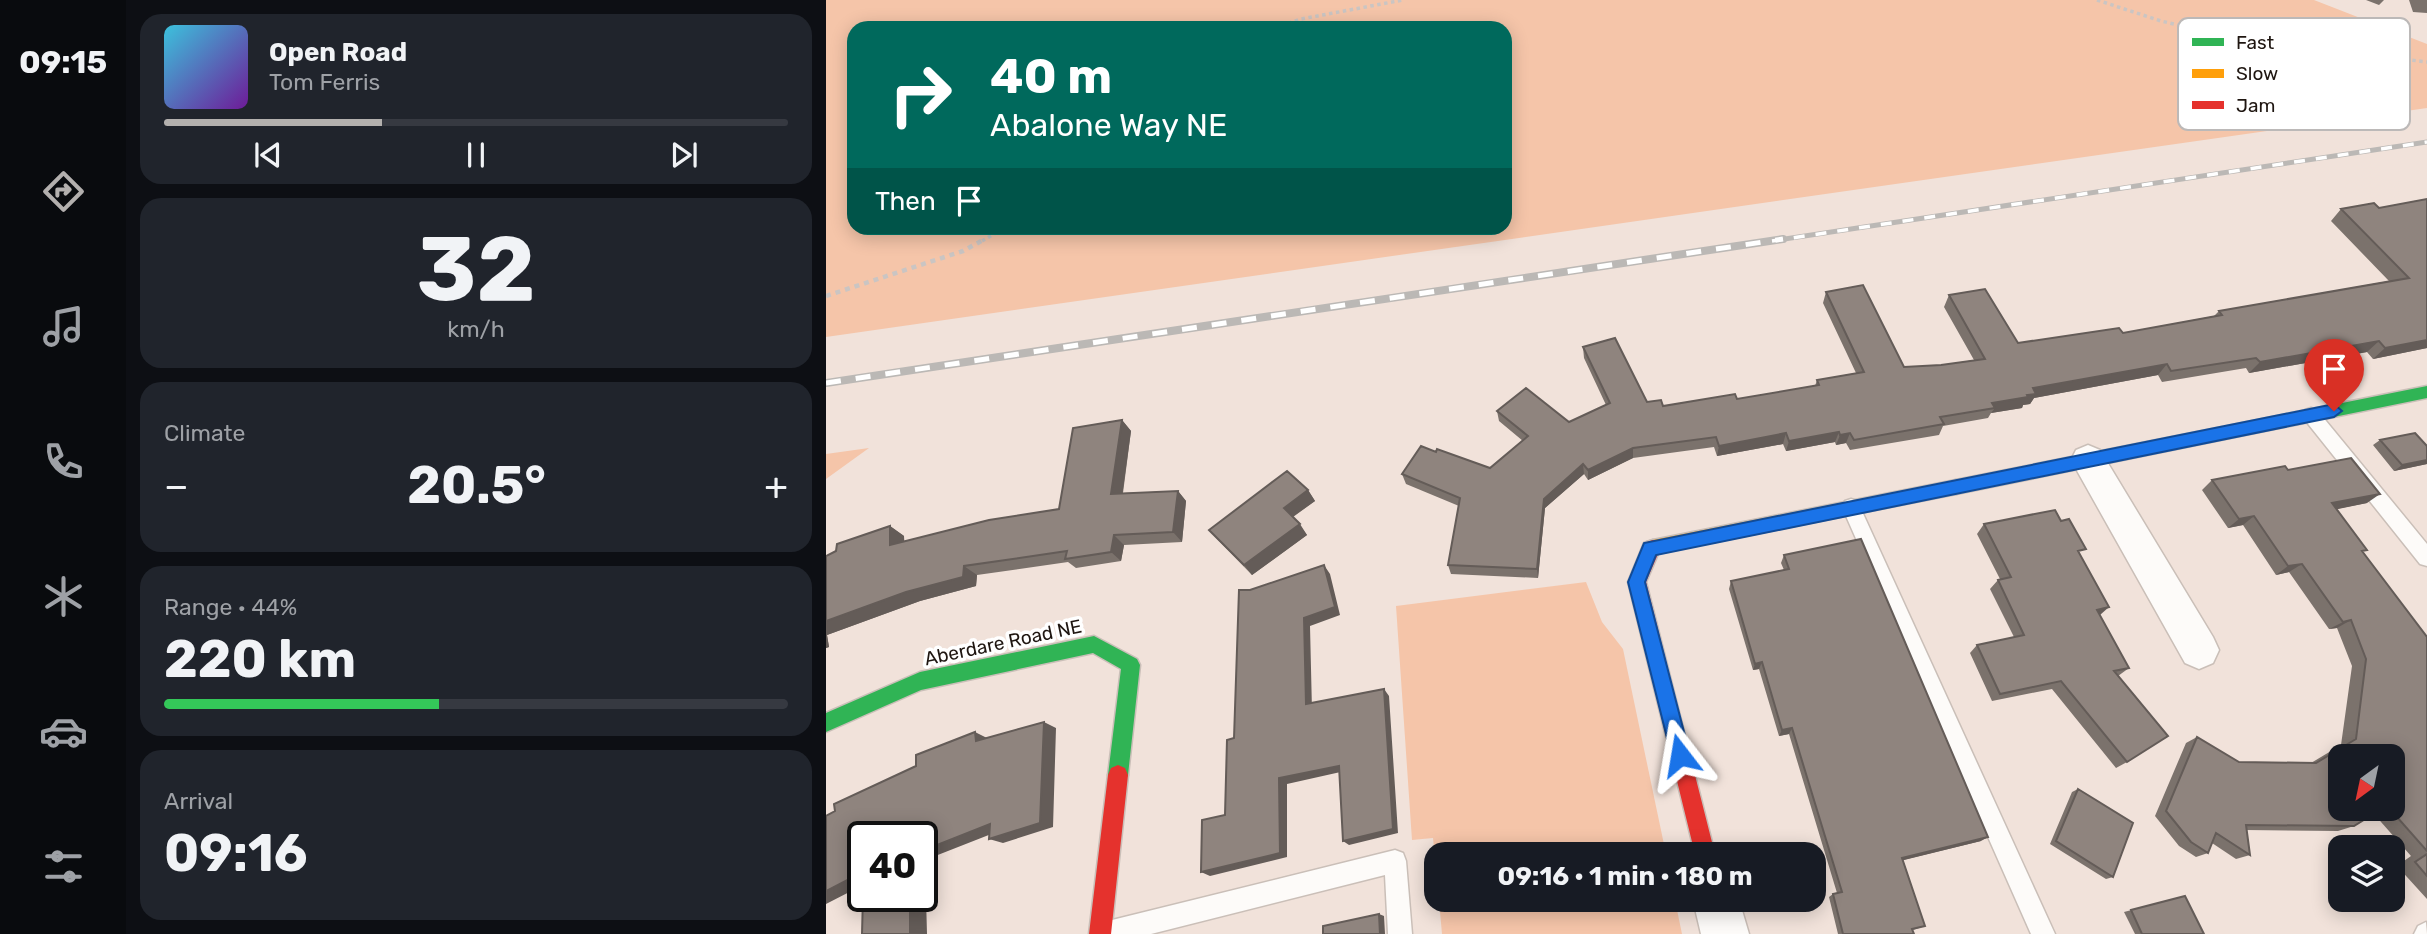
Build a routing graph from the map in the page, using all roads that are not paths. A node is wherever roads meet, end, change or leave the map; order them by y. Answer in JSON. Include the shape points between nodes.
{"nodes":[{"id":1,"x":2427,"y":392,"type":"edge"},
{"id":2,"x":2311,"y":415,"type":"junction"},
{"id":3,"x":2088,"y":460,"type":"junction"},
{"id":4,"x":1851,"y":507,"type":"junction"},
{"id":5,"x":2427,"y":558,"type":"edge"},
{"id":6,"x":2199,"y":650,"type":"dead end"},
{"id":7,"x":826,"y":723,"type":"edge"},
{"id":8,"x":1702,"y":842,"type":"edge"},
{"id":9,"x":1719,"y":912,"type":"edge"},
{"id":10,"x":1102,"y":934,"type":"edge"},
{"id":11,"x":1400,"y":934,"type":"edge"},
{"id":12,"x":1725,"y":934,"type":"edge"},
{"id":13,"x":2043,"y":934,"type":"edge"}],
"edges":[{"from":1,"to":2,"type":"street"},
{"from":2,"to":3,"type":"street"},
{"from":2,"to":5,"type":"lane"},
{"from":3,"to":4,"type":"street"},
{"from":3,"to":6,"type":"street"},
{"from":4,"to":8,"type":"street","via":[[1650,548],[1637,582]]},
{"from":4,"to":13,"type":"lane"},
{"from":7,"to":10,"type":"street","name":"Aberdare Road NE","via":[[920,681],[1094,644],[1131,665]]},
{"from":9,"to":12,"type":"street"},
{"from":10,"to":11,"type":"lane","via":[[1395,861]]}]}
